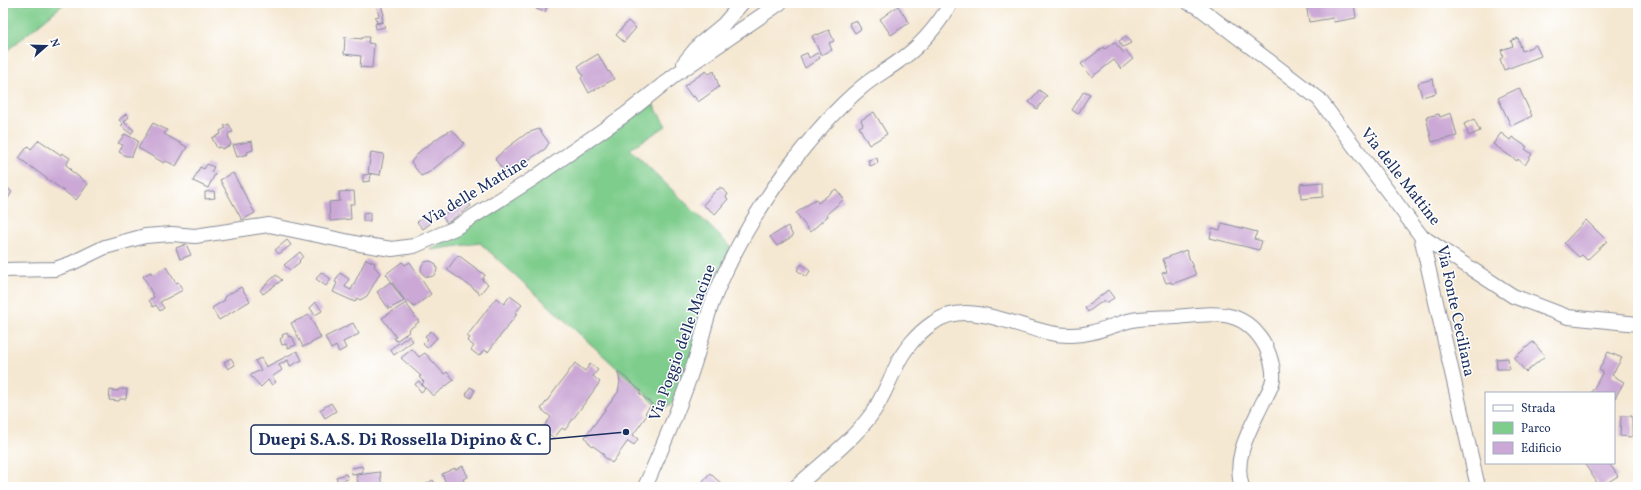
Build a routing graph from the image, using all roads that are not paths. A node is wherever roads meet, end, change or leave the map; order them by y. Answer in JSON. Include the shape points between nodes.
{"nodes":[{"id":1,"x":742,"y":3,"type":"edge"},
{"id":2,"x":780,"y":3,"type":"edge"},
{"id":3,"x":951,"y":3,"type":"edge"},
{"id":4,"x":1189,"y":3,"type":"edge"},
{"id":5,"x":675,"y":74,"type":"junction"},
{"id":6,"x":1420,"y":236,"type":"junction"},
{"id":7,"x":3,"y":270,"type":"edge"},
{"id":8,"x":1638,"y":324,"type":"edge"},
{"id":9,"x":645,"y":487,"type":"edge"},
{"id":10,"x":796,"y":487,"type":"edge"},
{"id":11,"x":1242,"y":487,"type":"edge"},
{"id":12,"x":1478,"y":487,"type":"edge"}],
"edges":[{"from":1,"to":5,"type":"street","via":[[723,25],[699,45]]},
{"from":2,"to":5,"type":"street","name":"Via delle Mattine"},
{"from":3,"to":9,"type":"street","name":"Via Poggio delle Macine","via":[[937,25],[921,42],[845,101],[811,139],[761,207],[739,245],[712,304],[692,370]]},
{"from":4,"to":6,"type":"street","name":"Via delle Mattine","via":[[1197,6],[1319,99]]},
{"from":5,"to":7,"type":"street","name":"Via delle Mattine","via":[[626,114],[534,178],[455,228],[414,246],[392,249],[270,225],[195,236],[145,236],[105,247],[55,269]]},
{"from":6,"to":8,"type":"street","name":"Via delle Mattine","via":[[1513,296],[1568,317]]},
{"from":6,"to":12,"type":"street","name":"Via Fonte Ceciliana"},
{"from":10,"to":11,"type":"street","via":[[870,417],[900,358],[924,330],[944,316],[981,314],[1050,334],[1068,336],[1141,319],[1217,313],[1242,320],[1260,337],[1273,370],[1268,392],[1244,440],[1240,454]]}]}
